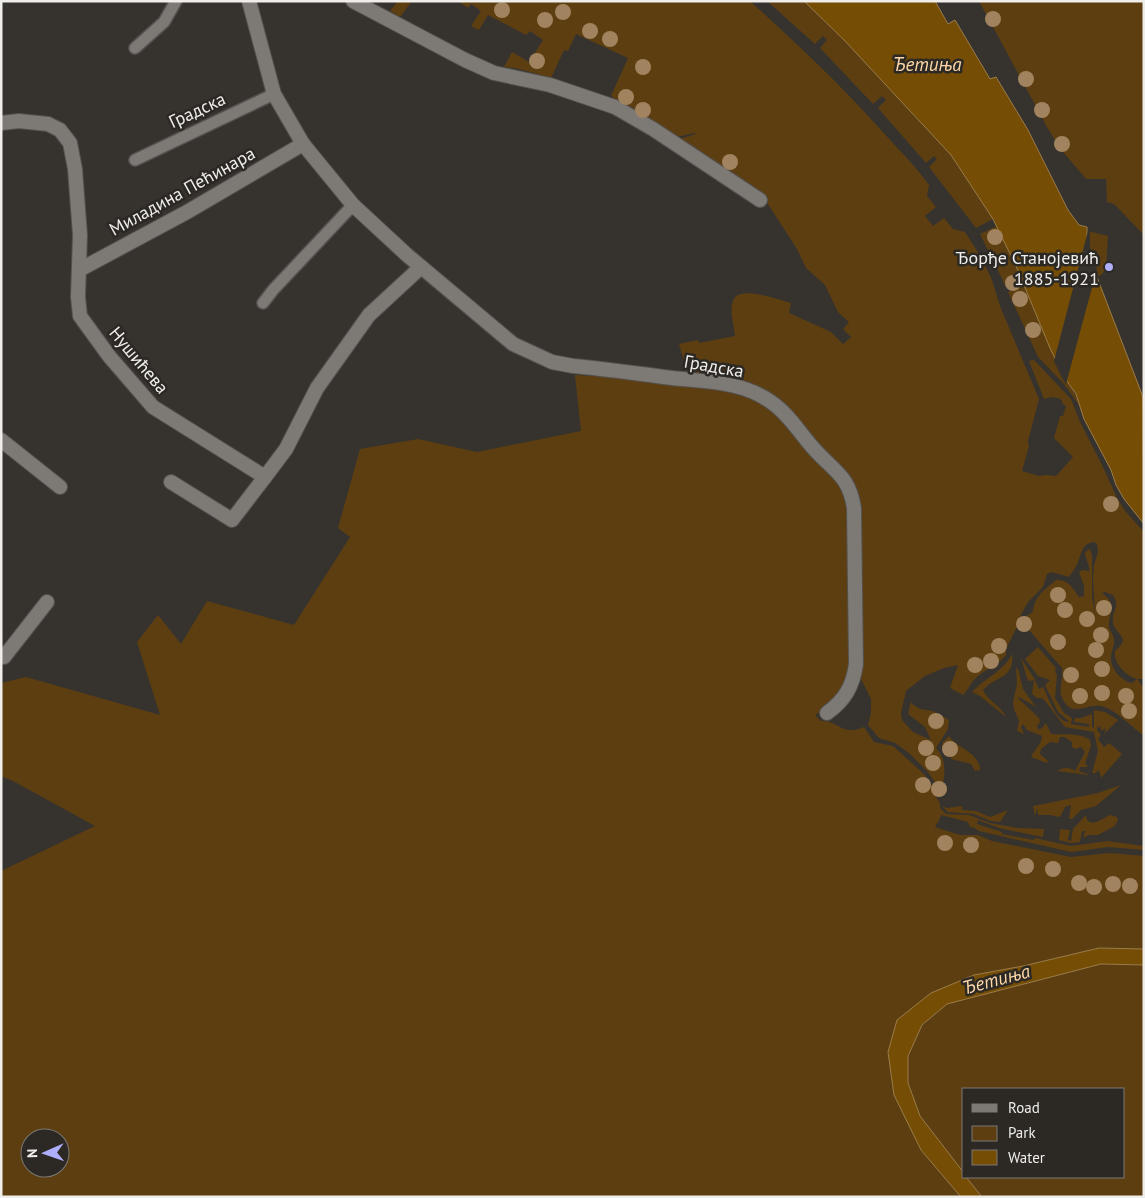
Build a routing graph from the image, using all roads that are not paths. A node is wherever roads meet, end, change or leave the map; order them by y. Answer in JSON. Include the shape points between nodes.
{"nodes":[{"id":1,"x":176,"y":1,"type":"edge"},
{"id":2,"x":249,"y":1,"type":"edge"},
{"id":3,"x":353,"y":1,"type":"edge"},
{"id":4,"x":135,"y":48,"type":"dead end"},
{"id":5,"x":274,"y":94,"type":"junction"},
{"id":6,"x":1,"y":123,"type":"edge"},
{"id":7,"x":303,"y":144,"type":"junction"},
{"id":8,"x":135,"y":160,"type":"dead end"},
{"id":9,"x":760,"y":200,"type":"dead end"},
{"id":10,"x":353,"y":205,"type":"junction"},
{"id":11,"x":422,"y":267,"type":"junction"},
{"id":12,"x":79,"y":270,"type":"junction"},
{"id":13,"x":263,"y":303,"type":"dead end"},
{"id":14,"x":1,"y":440,"type":"edge"},
{"id":15,"x":265,"y":478,"type":"junction"},
{"id":16,"x":172,"y":482,"type":"dead end"},
{"id":17,"x":60,"y":487,"type":"dead end"},
{"id":18,"x":47,"y":602,"type":"dead end"},
{"id":19,"x":1,"y":654,"type":"edge"},
{"id":20,"x":827,"y":714,"type":"dead end"}],
"edges":[{"from":1,"to":4,"type":"lane","via":[[164,22]]},
{"from":2,"to":5,"type":"street","name":"Градска"},
{"from":3,"to":9,"type":"street","via":[[494,73],[550,84],[615,106]]},
{"from":5,"to":7,"type":"street","name":"Градска"},
{"from":5,"to":8,"type":"lane","name":"Градска"},
{"from":6,"to":12,"type":"street","name":"Нушићева","via":[[48,124],[60,130],[70,143],[80,235]]},
{"from":7,"to":10,"type":"street","name":"Градска"},
{"from":7,"to":12,"type":"street","name":"Миладина Пећинара"},
{"from":10,"to":11,"type":"street","name":"Градска"},
{"from":10,"to":13,"type":"lane"},
{"from":11,"to":15,"type":"street","via":[[369,315],[318,388],[286,450]]},
{"from":11,"to":20,"type":"street","name":"Градска","via":[[513,344],[552,362],[718,382],[755,393],[780,409],[816,452],[843,477],[854,508],[856,664],[846,696]]},
{"from":12,"to":15,"type":"street","name":"Нушићева","via":[[80,316],[153,408]]},
{"from":14,"to":17,"type":"street"},
{"from":15,"to":16,"type":"street","via":[[232,520]]},
{"from":18,"to":19,"type":"street","via":[[4,657]]}]}
